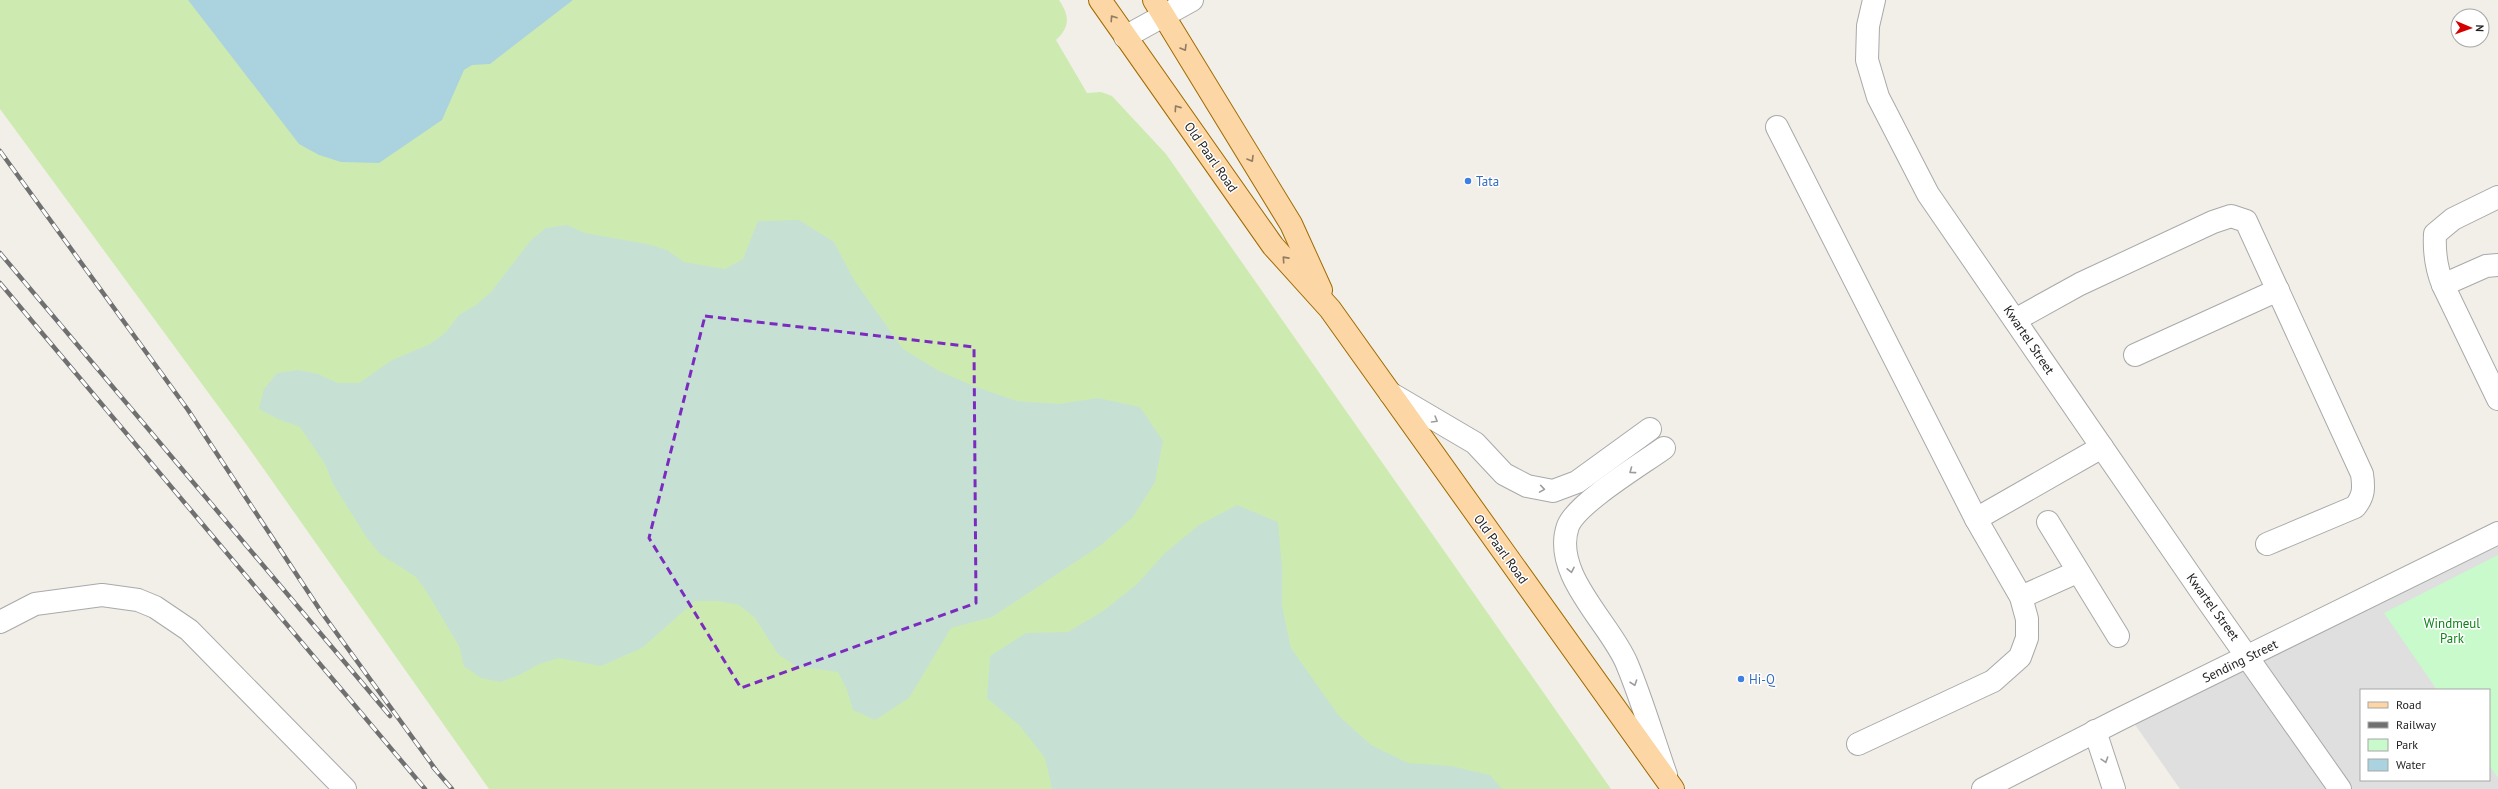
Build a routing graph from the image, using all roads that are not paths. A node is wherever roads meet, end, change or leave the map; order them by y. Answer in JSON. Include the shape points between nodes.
{"nodes":[{"id":1,"x":1100,"y":0,"type":"edge"},
{"id":2,"x":1192,"y":0,"type":"edge"},
{"id":3,"x":1874,"y":0,"type":"edge"},
{"id":4,"x":1159,"y":7,"type":"edge"},
{"id":5,"x":1125,"y":37,"type":"junction"},
{"id":6,"x":1777,"y":127,"type":"dead end"},
{"id":7,"x":2498,"y":196,"type":"edge"},
{"id":8,"x":2498,"y":265,"type":"edge"},
{"id":9,"x":2443,"y":285,"type":"junction"},
{"id":10,"x":2278,"y":290,"type":"junction"},
{"id":11,"x":1330,"y":309,"type":"junction"},
{"id":12,"x":2015,"y":320,"type":"junction"},
{"id":13,"x":2135,"y":355,"type":"dead end"},
{"id":14,"x":1390,"y":393,"type":"junction"},
{"id":15,"x":2498,"y":399,"type":"edge"},
{"id":16,"x":1650,"y":429,"type":"dead end"},
{"id":17,"x":2102,"y":447,"type":"junction"},
{"id":18,"x":1664,"y":448,"type":"dead end"},
{"id":19,"x":1976,"y":519,"type":"junction"},
{"id":20,"x":2048,"y":522,"type":"dead end"},
{"id":21,"x":2498,"y":533,"type":"edge"},
{"id":22,"x":2267,"y":544,"type":"dead end"},
{"id":23,"x":2077,"y":572,"type":"junction"},
{"id":24,"x":2021,"y":597,"type":"junction"},
{"id":25,"x":0,"y":622,"type":"edge"},
{"id":26,"x":2118,"y":636,"type":"dead end"},
{"id":27,"x":2249,"y":657,"type":"junction"},
{"id":28,"x":2095,"y":731,"type":"junction"},
{"id":29,"x":1858,"y":744,"type":"dead end"},
{"id":30,"x":1671,"y":787,"type":"edge"},
{"id":31,"x":344,"y":789,"type":"edge"},
{"id":32,"x":1983,"y":789,"type":"edge"},
{"id":33,"x":2114,"y":789,"type":"edge"},
{"id":34,"x":2340,"y":789,"type":"edge"}],
"edges":[{"from":5,"to":1,"type":"main road","name":"Old Paarl Road","one_way":true},
{"from":2,"to":4,"type":"street"},
{"from":3,"to":12,"type":"street","name":"Kwartel Street","via":[[1868,26],[1867,60],[1878,97],[1928,194]]},
{"from":4,"to":5,"type":"street"},
{"from":4,"to":11,"type":"main road","name":"Old Paarl Road","one_way":true,"via":[[1291,224]]},
{"from":11,"to":5,"type":"main road","name":"Old Paarl Road","one_way":true,"via":[[1273,246]]},
{"from":6,"to":19,"type":"street"},
{"from":7,"to":9,"type":"street","via":[[2453,219],[2435,234],[2437,269]]},
{"from":8,"to":9,"type":"street","via":[[2486,266]]},
{"from":9,"to":15,"type":"street"},
{"from":10,"to":12,"type":"street","via":[[2246,221],[2231,216],[2080,284]]},
{"from":10,"to":13,"type":"street"},
{"from":10,"to":22,"type":"street","via":[[2362,474],[2364,486],[2362,498],[2355,507]]},
{"from":11,"to":14,"type":"main road","name":"Old Paarl Road"},
{"from":12,"to":17,"type":"street","name":"Kwartel Street"},
{"from":14,"to":16,"type":"street","one_way":true,"via":[[1475,444],[1504,474],[1527,486],[1553,491],[1577,482]]},
{"from":14,"to":30,"type":"main road","name":"Old Paarl Road"},
{"from":17,"to":19,"type":"street"},
{"from":17,"to":27,"type":"street","name":"Kwartel Street"},
{"from":18,"to":30,"type":"street","one_way":true,"via":[[1583,506],[1568,526],[1566,548],[1573,578],[1627,662]]},
{"from":19,"to":24,"type":"street"},
{"from":20,"to":23,"type":"street"},
{"from":21,"to":27,"type":"street","name":"Sending Street"},
{"from":23,"to":24,"type":"street"},
{"from":23,"to":26,"type":"street"},
{"from":24,"to":29,"type":"street","via":[[2027,619],[2027,638],[2020,658],[1993,681]]},
{"from":25,"to":31,"type":"street","via":[[35,604],[102,595],[138,600],[155,607],[189,630]]},
{"from":27,"to":28,"type":"street","name":"Sending Street"},
{"from":27,"to":34,"type":"street","name":"Kwartel Street"},
{"from":28,"to":32,"type":"street","name":"Sending Street"},
{"from":28,"to":33,"type":"street","one_way":true}]}
